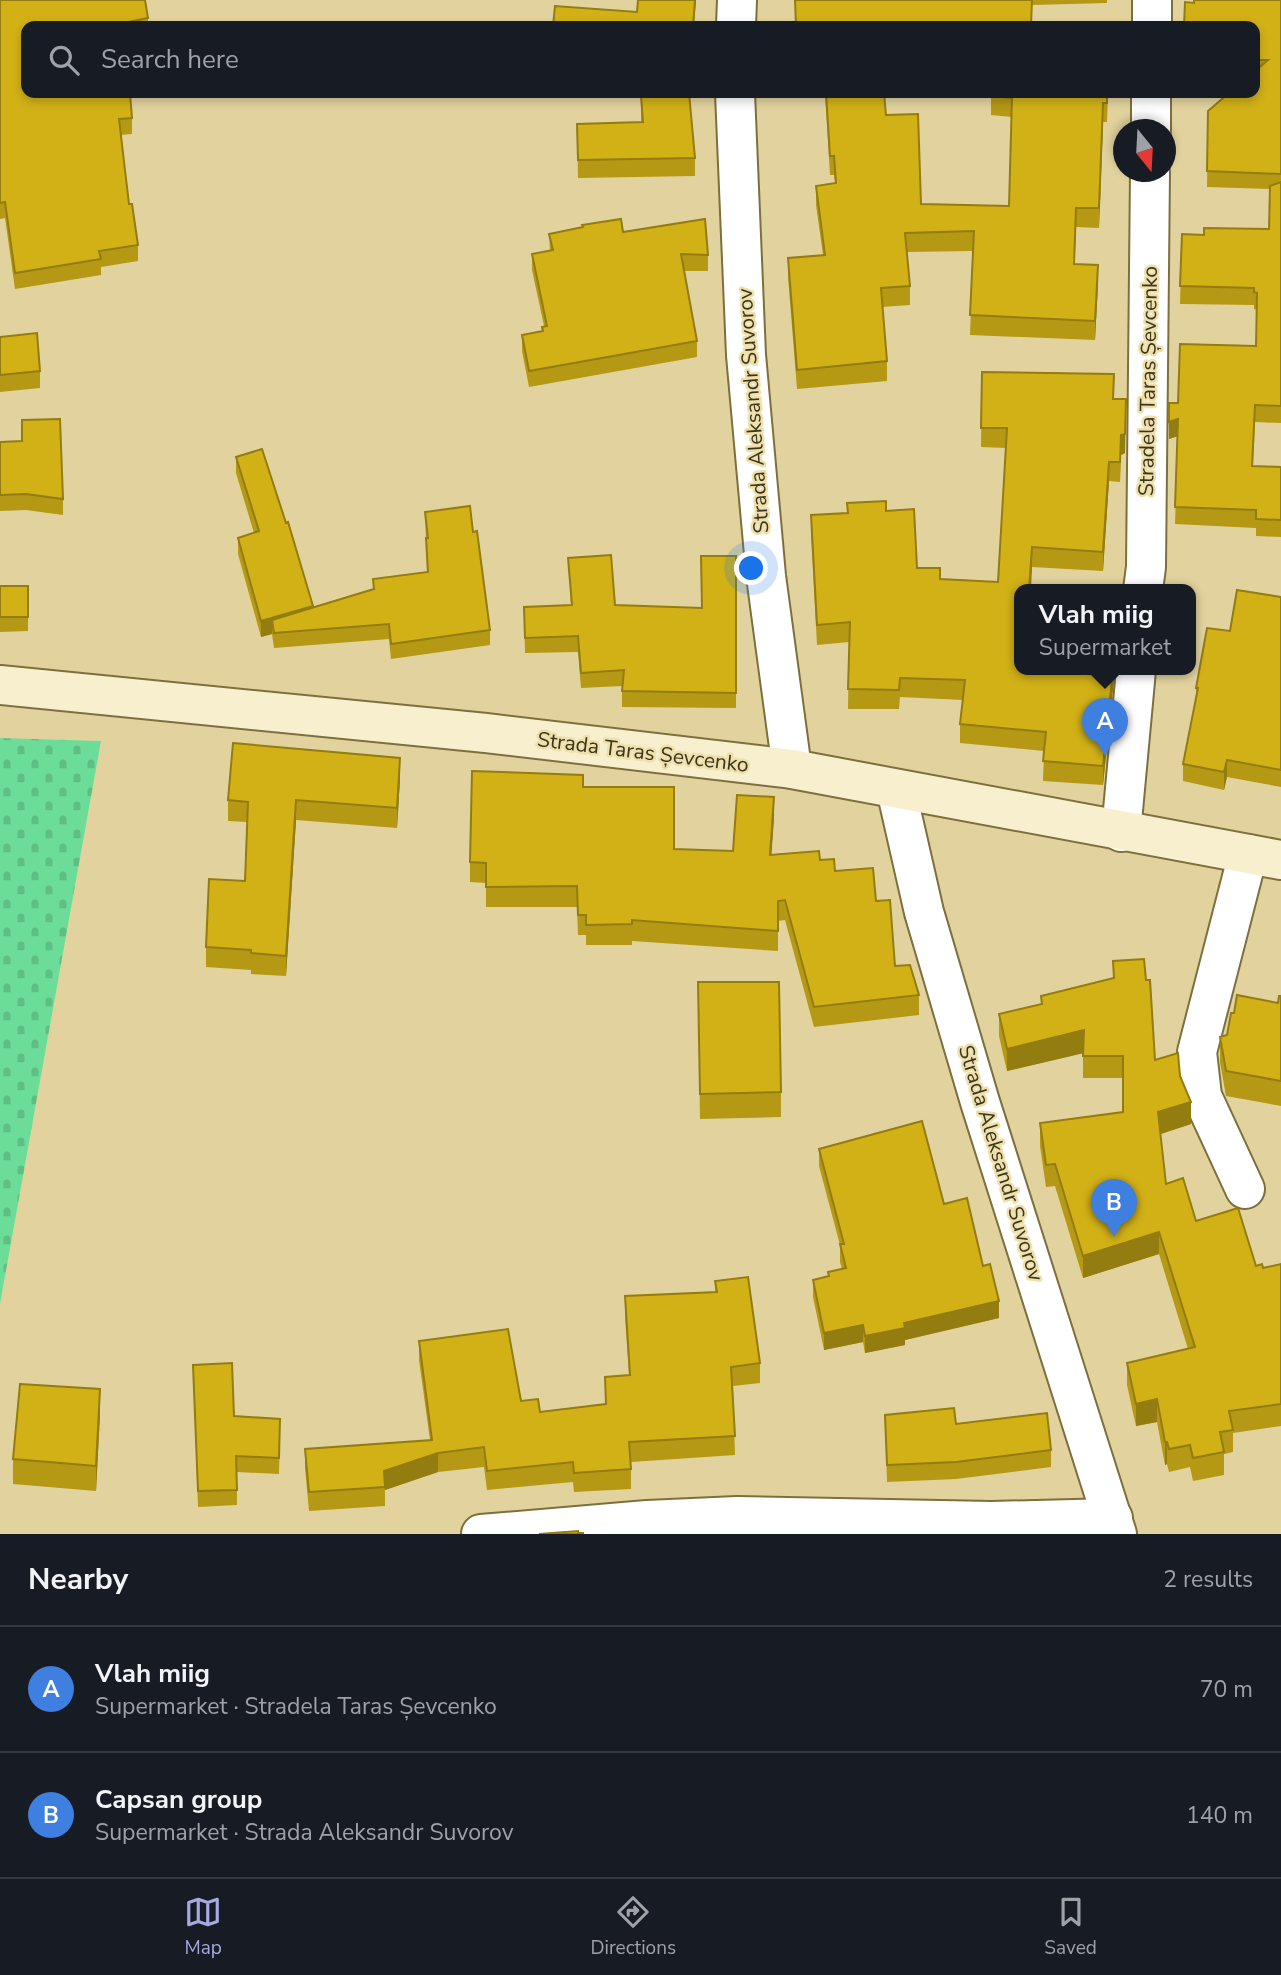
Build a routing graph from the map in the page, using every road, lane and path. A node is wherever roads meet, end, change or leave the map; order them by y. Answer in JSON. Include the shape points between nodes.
{"nodes":[{"id":1,"x":737,"y":0,"type":"edge"},
{"id":2,"x":1152,"y":0,"type":"edge"},
{"id":3,"x":736,"y":21,"type":"edge"},
{"id":4,"x":1152,"y":21,"type":"edge"},
{"id":5,"x":735,"y":98,"type":"edge"},
{"id":6,"x":1151,"y":98,"type":"edge"},
{"id":7,"x":1151,"y":119,"type":"edge"},
{"id":8,"x":1150,"y":182,"type":"edge"},
{"id":9,"x":1143,"y":584,"type":"edge"},
{"id":10,"x":1136,"y":675,"type":"edge"},
{"id":11,"x":0,"y":685,"type":"edge"},
{"id":12,"x":792,"y":769,"type":"junction"},
{"id":13,"x":896,"y":789,"type":"junction"},
{"id":14,"x":1121,"y":832,"type":"junction"},
{"id":15,"x":1264,"y":857,"type":"edge"},
{"id":16,"x":1245,"y":1189,"type":"dead end"},
{"id":17,"x":1115,"y":1526,"type":"edge"},
{"id":18,"x":481,"y":1534,"type":"edge"}],
"edges":[{"from":1,"to":3,"type":"street"},
{"from":2,"to":4,"type":"street"},
{"from":5,"to":12,"type":"street","name":"Strada Aleksandr Suvorov","via":[[746,355],[766,576]]},
{"from":6,"to":7,"type":"street"},
{"from":8,"to":9,"type":"street","name":"Stradela Taras Șevcenko"},
{"from":10,"to":14,"type":"street"},
{"from":11,"to":12,"type":"main road","name":"Strada Taras Șevcenko","via":[[486,733]]},
{"from":12,"to":13,"type":"main road","name":"Strada Taras Șevcenko"},
{"from":13,"to":14,"type":"main road","name":"Strada Taras Șevcenko"},
{"from":13,"to":17,"type":"street","name":"Strada Aleksandr Suvorov","via":[[923,912]]},
{"from":14,"to":15,"type":"main road","name":"Strada Taras Șevcenko"},
{"from":15,"to":16,"type":"street","via":[[1197,1052],[1202,1096]]},
{"from":17,"to":18,"type":"street","via":[[737,1516]]}]}
